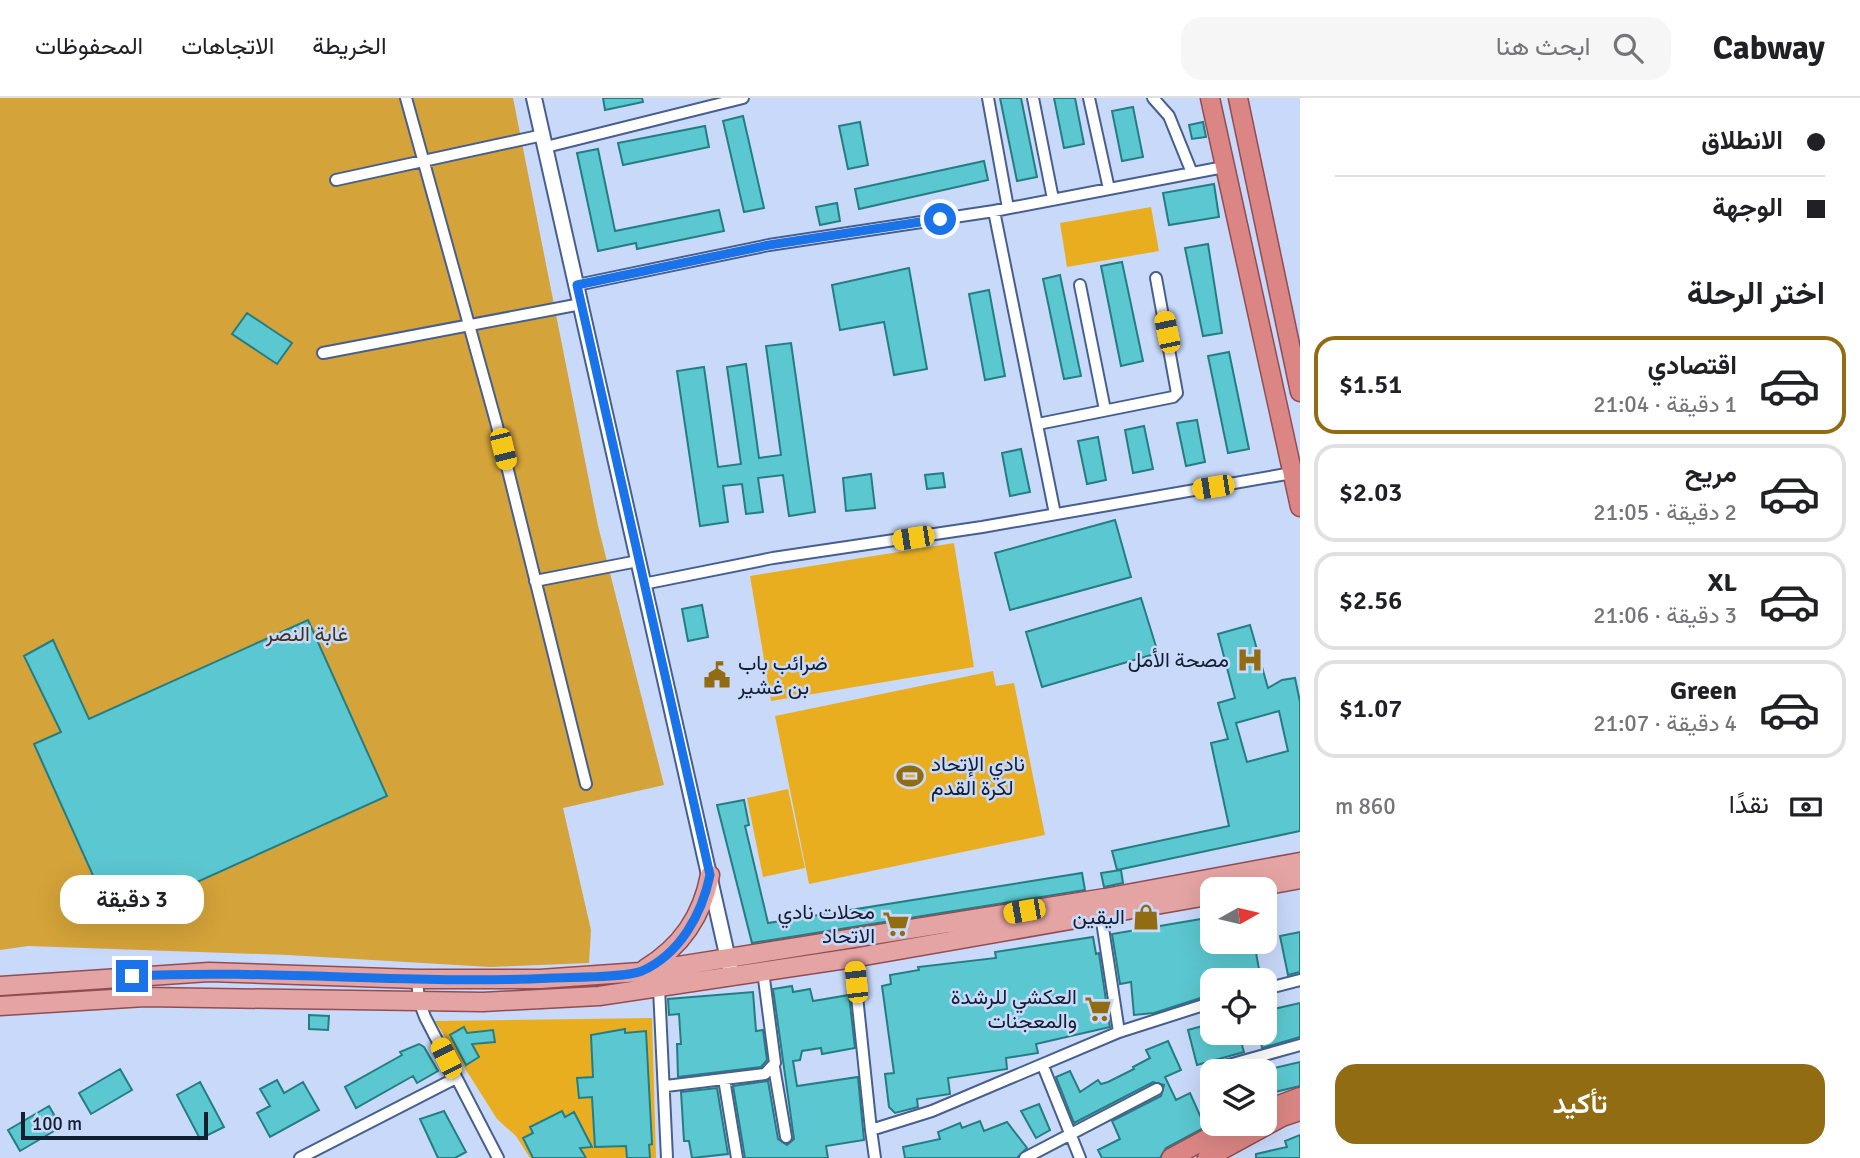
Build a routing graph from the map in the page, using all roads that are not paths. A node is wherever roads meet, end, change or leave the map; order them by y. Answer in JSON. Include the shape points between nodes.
{"nodes":[{"id":1,"x":406,"y":98,"type":"edge"},
{"id":2,"x":534,"y":98,"type":"edge"},
{"id":3,"x":743,"y":98,"type":"edge"},
{"id":4,"x":988,"y":98,"type":"edge"},
{"id":5,"x":1033,"y":98,"type":"edge"},
{"id":6,"x":1153,"y":98,"type":"edge"},
{"id":7,"x":1210,"y":98,"type":"edge"},
{"id":8,"x":1238,"y":98,"type":"edge"},
{"id":9,"x":1094,"y":99,"type":"edge"},
{"id":10,"x":544,"y":141,"type":"junction"},
{"id":11,"x":424,"y":161,"type":"junction"},
{"id":12,"x":1224,"y":167,"type":"junction"},
{"id":13,"x":1192,"y":173,"type":"junction"},
{"id":14,"x":337,"y":180,"type":"dead end"},
{"id":15,"x":1109,"y":189,"type":"junction"},
{"id":16,"x":1054,"y":200,"type":"junction"},
{"id":17,"x":1008,"y":208,"type":"junction"},
{"id":18,"x":994,"y":211,"type":"junction"},
{"id":19,"x":1156,"y":278,"type":"dead end"},
{"id":20,"x":577,"y":285,"type":"junction"},
{"id":21,"x":1080,"y":285,"type":"dead end"},
{"id":22,"x":581,"y":304,"type":"junction"},
{"id":23,"x":469,"y":326,"type":"junction"},
{"id":24,"x":323,"y":353,"type":"dead end"},
{"id":25,"x":1300,"y":392,"type":"edge"},
{"id":26,"x":1105,"y":410,"type":"junction"},
{"id":27,"x":1038,"y":424,"type":"junction"},
{"id":28,"x":1292,"y":473,"type":"junction"},
{"id":29,"x":1300,"y":507,"type":"edge"},
{"id":30,"x":1055,"y":514,"type":"junction"},
{"id":31,"x":638,"y":561,"type":"junction"},
{"id":32,"x":535,"y":581,"type":"junction"},
{"id":33,"x":643,"y":584,"type":"junction"},
{"id":34,"x":586,"y":784,"type":"dead end"},
{"id":35,"x":1300,"y":862,"type":"edge"},
{"id":36,"x":710,"y":875,"type":"junction"},
{"id":37,"x":1300,"y":879,"type":"edge"},
{"id":38,"x":1278,"y":883,"type":"edge"},
{"id":39,"x":1200,"y":897,"type":"edge"},
{"id":40,"x":1101,"y":915,"type":"junction"},
{"id":41,"x":853,"y":958,"type":"junction"},
{"id":42,"x":730,"y":968,"type":"junction"},
{"id":43,"x":763,"y":971,"type":"junction"},
{"id":44,"x":209,"y":972,"type":"junction"},
{"id":45,"x":640,"y":972,"type":"junction"},
{"id":46,"x":417,"y":979,"type":"junction"},
{"id":47,"x":1300,"y":981,"type":"edge"},
{"id":48,"x":29,"y":982,"type":"junction"},
{"id":49,"x":0,"y":986,"type":"edge"},
{"id":50,"x":1277,"y":986,"type":"edge"},
{"id":51,"x":659,"y":988,"type":"junction"},
{"id":52,"x":208,"y":997,"type":"junction"},
{"id":53,"x":419,"y":1001,"type":"junction"},
{"id":54,"x":29,"y":1002,"type":"junction"},
{"id":55,"x":0,"y":1006,"type":"edge"},
{"id":56,"x":1200,"y":1006,"type":"edge"},
{"id":57,"x":1119,"y":1032,"type":"junction"},
{"id":58,"x":1300,"y":1045,"type":"edge"},
{"id":59,"x":1250,"y":1059,"type":"edge"},
{"id":60,"x":1043,"y":1066,"type":"junction"},
{"id":61,"x":774,"y":1067,"type":"junction"},
{"id":62,"x":456,"y":1078,"type":"junction"},
{"id":63,"x":724,"y":1079,"type":"junction"},
{"id":64,"x":666,"y":1086,"type":"junction"},
{"id":65,"x":1157,"y":1089,"type":"dead end"},
{"id":66,"x":1300,"y":1097,"type":"edge"},
{"id":67,"x":1277,"y":1106,"type":"edge"},
{"id":68,"x":1300,"y":1111,"type":"edge"},
{"id":69,"x":871,"y":1130,"type":"junction"},
{"id":70,"x":1069,"y":1134,"type":"junction"},
{"id":71,"x":1212,"y":1136,"type":"edge"},
{"id":72,"x":786,"y":1137,"type":"dead end"},
{"id":73,"x":1231,"y":1151,"type":"edge"},
{"id":74,"x":300,"y":1158,"type":"edge"},
{"id":75,"x":498,"y":1158,"type":"edge"},
{"id":76,"x":667,"y":1158,"type":"edge"},
{"id":77,"x":737,"y":1158,"type":"edge"},
{"id":78,"x":875,"y":1158,"type":"edge"},
{"id":79,"x":1025,"y":1158,"type":"edge"},
{"id":80,"x":1080,"y":1158,"type":"edge"},
{"id":81,"x":1171,"y":1158,"type":"edge"},
{"id":82,"x":1207,"y":1158,"type":"edge"}],
"edges":[{"from":1,"to":11,"type":"street"},
{"from":2,"to":10,"type":"street"},
{"from":3,"to":10,"type":"street"},
{"from":4,"to":17,"type":"street"},
{"from":5,"to":16,"type":"street"},
{"from":6,"to":13,"type":"street","via":[[1169,116]]},
{"from":7,"to":12,"type":"highway"},
{"from":8,"to":25,"type":"highway"},
{"from":9,"to":15,"type":"street"},
{"from":10,"to":11,"type":"street"},
{"from":10,"to":20,"type":"street"},
{"from":11,"to":14,"type":"street"},
{"from":11,"to":23,"type":"street"},
{"from":12,"to":13,"type":"street"},
{"from":12,"to":28,"type":"highway"},
{"from":13,"to":15,"type":"street"},
{"from":15,"to":16,"type":"street"},
{"from":16,"to":17,"type":"street"},
{"from":17,"to":18,"type":"street"},
{"from":18,"to":20,"type":"street","via":[[769,245]]},
{"from":18,"to":27,"type":"street"},
{"from":19,"to":26,"type":"street","via":[[1177,393]]},
{"from":20,"to":22,"type":"street"},
{"from":21,"to":26,"type":"street"},
{"from":22,"to":23,"type":"street"},
{"from":22,"to":31,"type":"street"},
{"from":23,"to":24,"type":"street"},
{"from":23,"to":32,"type":"street"},
{"from":26,"to":27,"type":"street"},
{"from":27,"to":30,"type":"street"},
{"from":28,"to":29,"type":"highway"},
{"from":28,"to":30,"type":"street"},
{"from":30,"to":33,"type":"street","via":[[784,556]]},
{"from":31,"to":32,"type":"street"},
{"from":31,"to":33,"type":"street"},
{"from":32,"to":34,"type":"street"},
{"from":33,"to":36,"type":"street"},
{"from":35,"to":42,"type":"main road"},
{"from":36,"to":42,"type":"street"},
{"from":36,"to":45,"type":"main road","via":[[701,909],[687,932]]},
{"from":37,"to":38,"type":"main road"},
{"from":39,"to":40,"type":"main road"},
{"from":40,"to":41,"type":"main road"},
{"from":40,"to":57,"type":"street"},
{"from":41,"to":43,"type":"main road"},
{"from":41,"to":69,"type":"street"},
{"from":42,"to":43,"type":"main road"},
{"from":42,"to":45,"type":"main road"},
{"from":42,"to":51,"type":"main road"},
{"from":43,"to":61,"type":"street"},
{"from":44,"to":46,"type":"main road"},
{"from":44,"to":48,"type":"main road"},
{"from":44,"to":52,"type":"main road"},
{"from":45,"to":46,"type":"main road","via":[[540,979]]},
{"from":46,"to":53,"type":"street"},
{"from":47,"to":50,"type":"street"},
{"from":48,"to":49,"type":"main road"},
{"from":48,"to":54,"type":"main road"},
{"from":51,"to":53,"type":"main road","via":[[536,1001]]},
{"from":51,"to":64,"type":"street"},
{"from":52,"to":53,"type":"main road"},
{"from":52,"to":54,"type":"main road"},
{"from":53,"to":62,"type":"street"},
{"from":54,"to":55,"type":"main road"},
{"from":56,"to":57,"type":"street"},
{"from":57,"to":60,"type":"street"},
{"from":58,"to":59,"type":"street"},
{"from":60,"to":69,"type":"street"},
{"from":60,"to":70,"type":"street"},
{"from":61,"to":63,"type":"street","via":[[765,1074]]},
{"from":61,"to":72,"type":"street"},
{"from":62,"to":74,"type":"street"},
{"from":62,"to":75,"type":"street"},
{"from":63,"to":64,"type":"street"},
{"from":63,"to":77,"type":"street"},
{"from":64,"to":76,"type":"street"},
{"from":65,"to":70,"type":"street"},
{"from":66,"to":67,"type":"highway"},
{"from":68,"to":73,"type":"highway"},
{"from":69,"to":78,"type":"street"},
{"from":70,"to":79,"type":"street"},
{"from":70,"to":80,"type":"street"},
{"from":71,"to":81,"type":"highway"},
{"from":73,"to":82,"type":"highway"}]}
